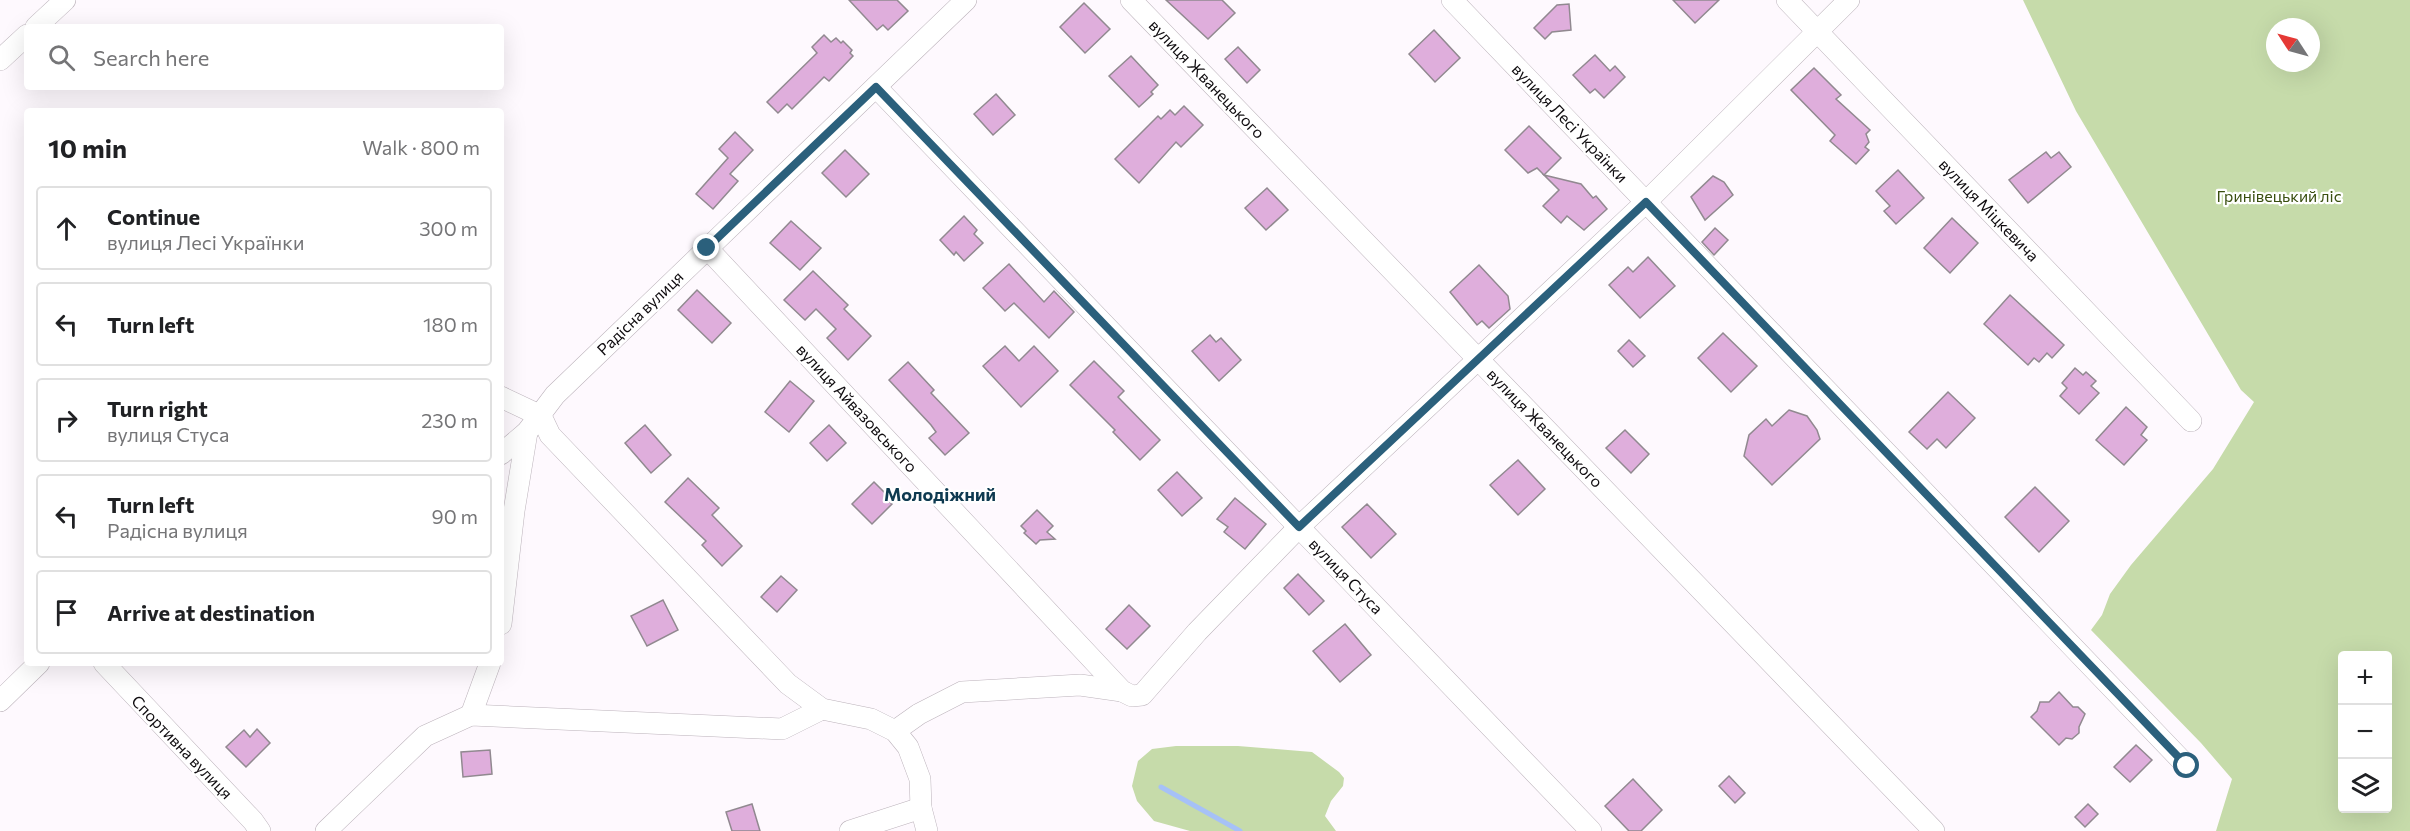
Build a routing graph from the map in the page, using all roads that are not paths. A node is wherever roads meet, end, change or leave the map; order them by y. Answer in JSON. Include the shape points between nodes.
{"nodes":[{"id":1,"x":65,"y":0,"type":"edge"},
{"id":2,"x":966,"y":0,"type":"edge"},
{"id":3,"x":1131,"y":0,"type":"edge"},
{"id":4,"x":1452,"y":0,"type":"edge"},
{"id":5,"x":1787,"y":0,"type":"edge"},
{"id":6,"x":1849,"y":0,"type":"edge"},
{"id":7,"x":39,"y":24,"type":"edge"},
{"id":8,"x":1818,"y":32,"type":"junction"},
{"id":9,"x":24,"y":38,"type":"edge"},
{"id":10,"x":0,"y":60,"type":"edge"},
{"id":11,"x":876,"y":87,"type":"junction"},
{"id":12,"x":1646,"y":202,"type":"junction"},
{"id":13,"x":707,"y":248,"type":"junction"},
{"id":14,"x":1478,"y":359,"type":"junction"},
{"id":15,"x":504,"y":399,"type":"edge"},
{"id":16,"x":2191,"y":421,"type":"dead end"},
{"id":17,"x":534,"y":424,"type":"junction"},
{"id":18,"x":504,"y":451,"type":"edge"},
{"id":19,"x":1299,"y":527,"type":"junction"},
{"id":20,"x":504,"y":598,"type":"edge"},
{"id":21,"x":36,"y":666,"type":"edge"},
{"id":22,"x":107,"y":666,"type":"edge"},
{"id":23,"x":489,"y":666,"type":"edge"},
{"id":24,"x":1127,"y":693,"type":"junction"},
{"id":25,"x":0,"y":701,"type":"edge"},
{"id":26,"x":822,"y":709,"type":"junction"},
{"id":27,"x":471,"y":715,"type":"junction"},
{"id":28,"x":895,"y":731,"type":"junction"},
{"id":29,"x":2187,"y":766,"type":"dead end"},
{"id":30,"x":921,"y":808,"type":"junction"},
{"id":31,"x":260,"y":831,"type":"edge"},
{"id":32,"x":326,"y":831,"type":"edge"},
{"id":33,"x":850,"y":831,"type":"edge"},
{"id":34,"x":927,"y":831,"type":"edge"},
{"id":35,"x":1591,"y":831,"type":"edge"},
{"id":36,"x":1934,"y":831,"type":"edge"}],
"edges":[{"from":1,"to":7,"type":"street"},
{"from":2,"to":11,"type":"street","name":"Радісна вулиця"},
{"from":3,"to":14,"type":"street","name":"вулиця Жванецького"},
{"from":4,"to":12,"type":"street","name":"вулиця Лесі Українки"},
{"from":5,"to":8,"type":"street","name":"вулиця Міцкевича"},
{"from":6,"to":8,"type":"street"},
{"from":8,"to":12,"type":"street"},
{"from":8,"to":16,"type":"street","name":"вулиця Міцкевича"},
{"from":9,"to":10,"type":"street"},
{"from":11,"to":13,"type":"street","name":"Радісна вулиця"},
{"from":11,"to":19,"type":"street","name":"вулиця Стуса"},
{"from":12,"to":14,"type":"street"},
{"from":12,"to":29,"type":"street","name":"вулиця Лесі Українки"},
{"from":13,"to":17,"type":"street","name":"Радісна вулиця","via":[[555,395]]},
{"from":13,"to":24,"type":"street","name":"вулиця Айвазовського"},
{"from":14,"to":19,"type":"street"},
{"from":14,"to":36,"type":"street","name":"вулиця Жванецького"},
{"from":15,"to":17,"type":"street"},
{"from":17,"to":18,"type":"street","name":"Радісна вулиця"},
{"from":17,"to":20,"type":"street","via":[[514,511]]},
{"from":17,"to":26,"type":"street","via":[[550,435],[788,684]]},
{"from":19,"to":24,"type":"street","via":[[1142,695]]},
{"from":19,"to":35,"type":"street","name":"вулиця Стуса"},
{"from":21,"to":25,"type":"street"},
{"from":22,"to":31,"type":"street","name":"Спортивна вулиця"},
{"from":23,"to":27,"type":"street"},
{"from":24,"to":28,"type":"street","via":[[1080,685],[962,692]]},
{"from":26,"to":27,"type":"street","via":[[782,729]]},
{"from":26,"to":28,"type":"street","via":[[871,719]]},
{"from":27,"to":32,"type":"street","via":[[425,736]]},
{"from":28,"to":30,"type":"street","via":[[908,747],[920,779]]},
{"from":30,"to":33,"type":"street"},
{"from":30,"to":34,"type":"street"}]}
